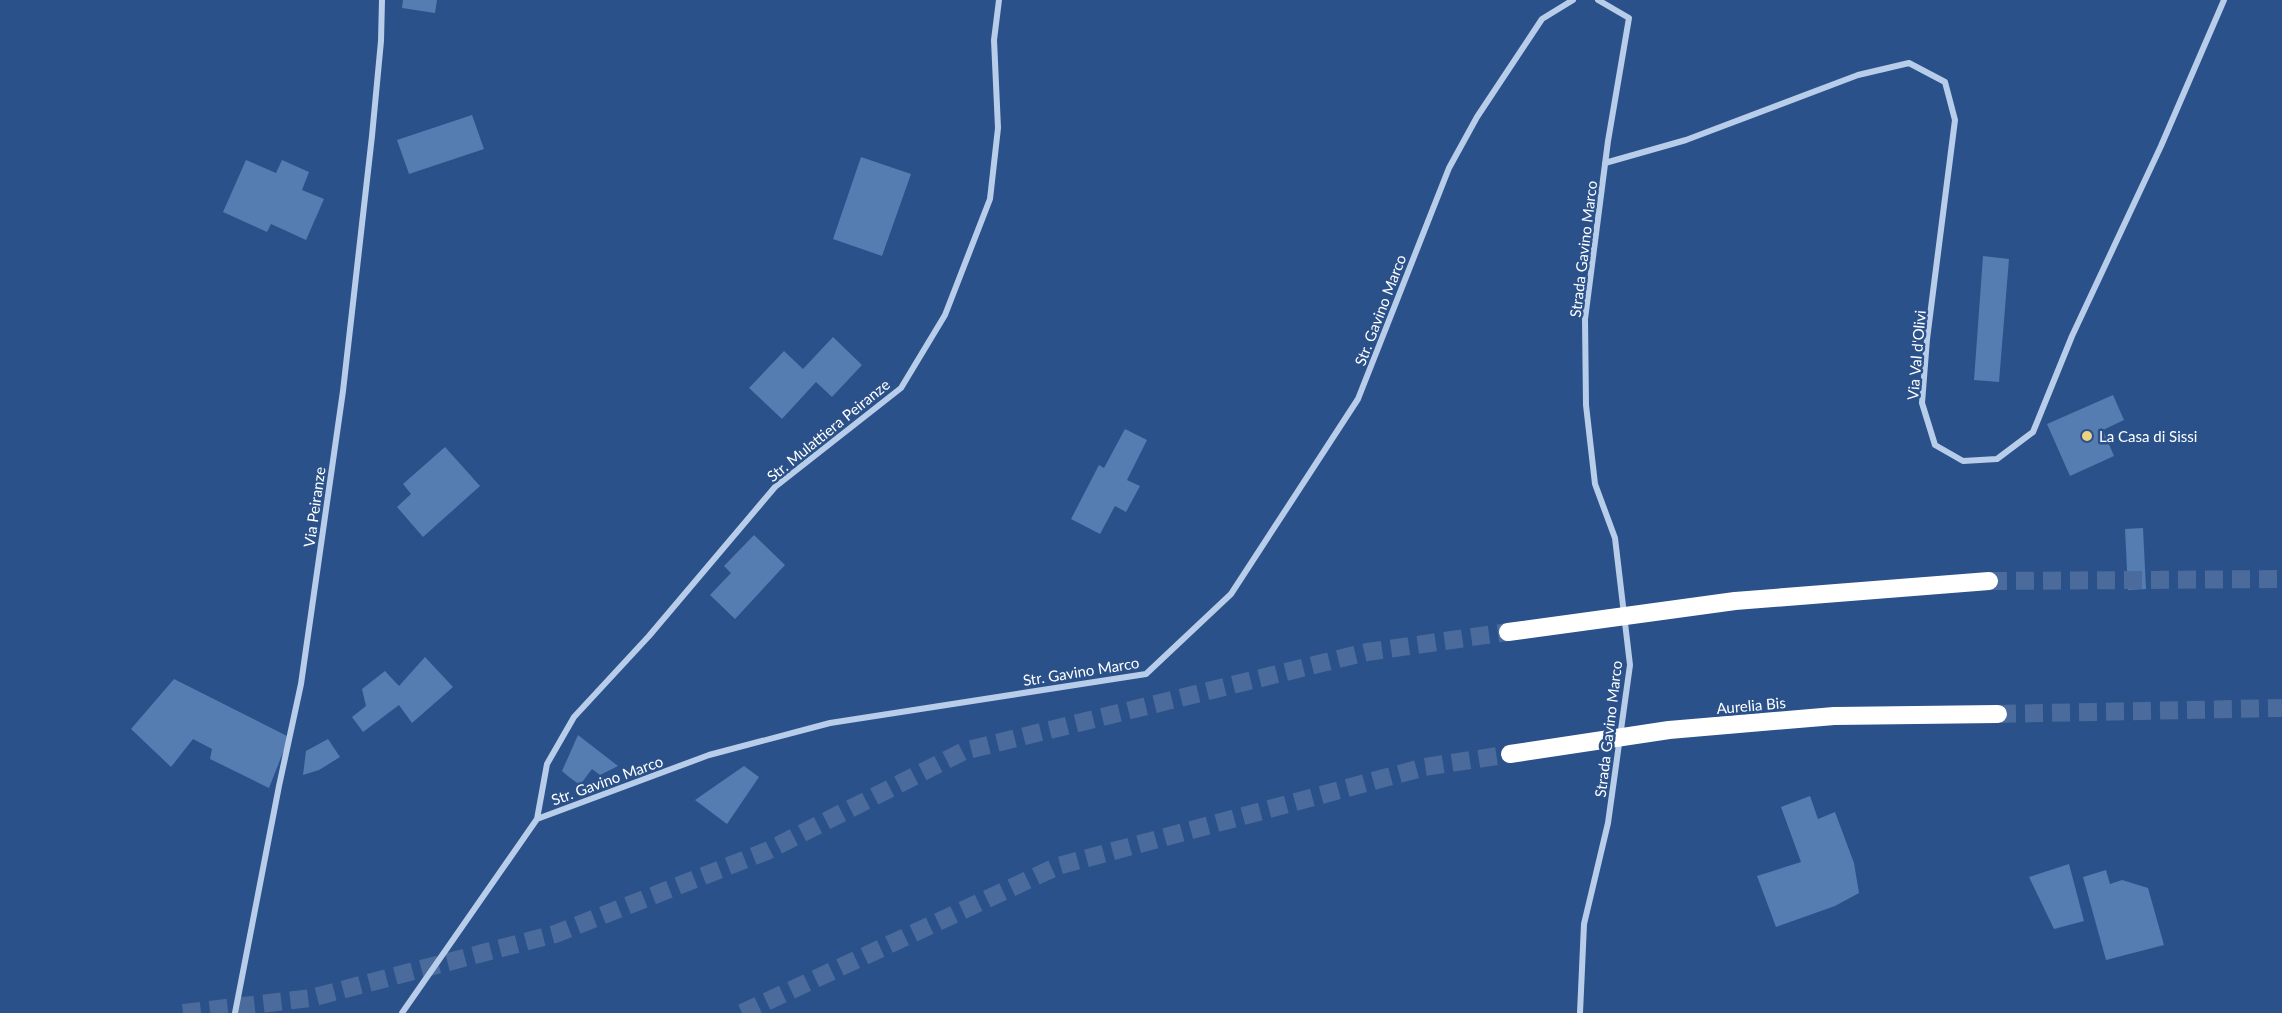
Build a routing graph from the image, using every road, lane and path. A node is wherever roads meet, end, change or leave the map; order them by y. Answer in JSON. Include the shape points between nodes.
{"nodes":[{"id":1,"x":382,"y":0,"type":"edge"},
{"id":2,"x":999,"y":0,"type":"edge"},
{"id":3,"x":1573,"y":0,"type":"edge"},
{"id":4,"x":1599,"y":0,"type":"edge"},
{"id":5,"x":2224,"y":0,"type":"edge"},
{"id":6,"x":1605,"y":163,"type":"junction"},
{"id":7,"x":1989,"y":581,"type":"tunnel mouth"},
{"id":8,"x":1508,"y":632,"type":"tunnel mouth"},
{"id":9,"x":1998,"y":714,"type":"tunnel mouth"},
{"id":10,"x":1510,"y":754,"type":"tunnel mouth"},
{"id":11,"x":537,"y":819,"type":"junction"},
{"id":12,"x":235,"y":1013,"type":"edge"},
{"id":13,"x":402,"y":1013,"type":"edge"},
{"id":14,"x":1580,"y":1013,"type":"edge"}],
"edges":[{"from":1,"to":12,"type":"street","name":"Via Peiranze","via":[[372,136],[343,391],[301,684]]},
{"from":2,"to":11,"type":"street","name":"Str. Mulattiera Peiranze","via":[[994,40],[998,128],[990,200],[945,315],[901,388],[775,487],[649,636],[574,717],[547,764]]},
{"from":3,"to":11,"type":"street","name":"Str. Gavino Marco","via":[[1542,19],[1477,117],[1449,168],[1352,409],[1231,594],[1146,674],[830,723],[709,755]]},
{"from":4,"to":6,"type":"street","via":[[1629,18]]},
{"from":5,"to":6,"type":"street","name":"Via Val d'Olivi","via":[[2162,146],[2072,336],[2033,432],[1997,459],[1963,461],[1935,445],[1922,404],[1955,120],[1945,82],[1909,63],[1858,75],[1686,140]]},
{"from":6,"to":14,"type":"street","name":"Strada Gavino Marco","via":[[1585,319],[1586,405],[1595,484],[1615,538],[1630,665],[1608,823],[1584,924]]},
{"from":7,"to":8,"type":"highway","bridge":true,"via":[[1735,601]]},
{"from":9,"to":10,"type":"highway","name":"Aurelia Bis","bridge":true,"via":[[1834,716],[1669,730]]},
{"from":11,"to":13,"type":"street","name":"Str. Gavino Marco"}]}
